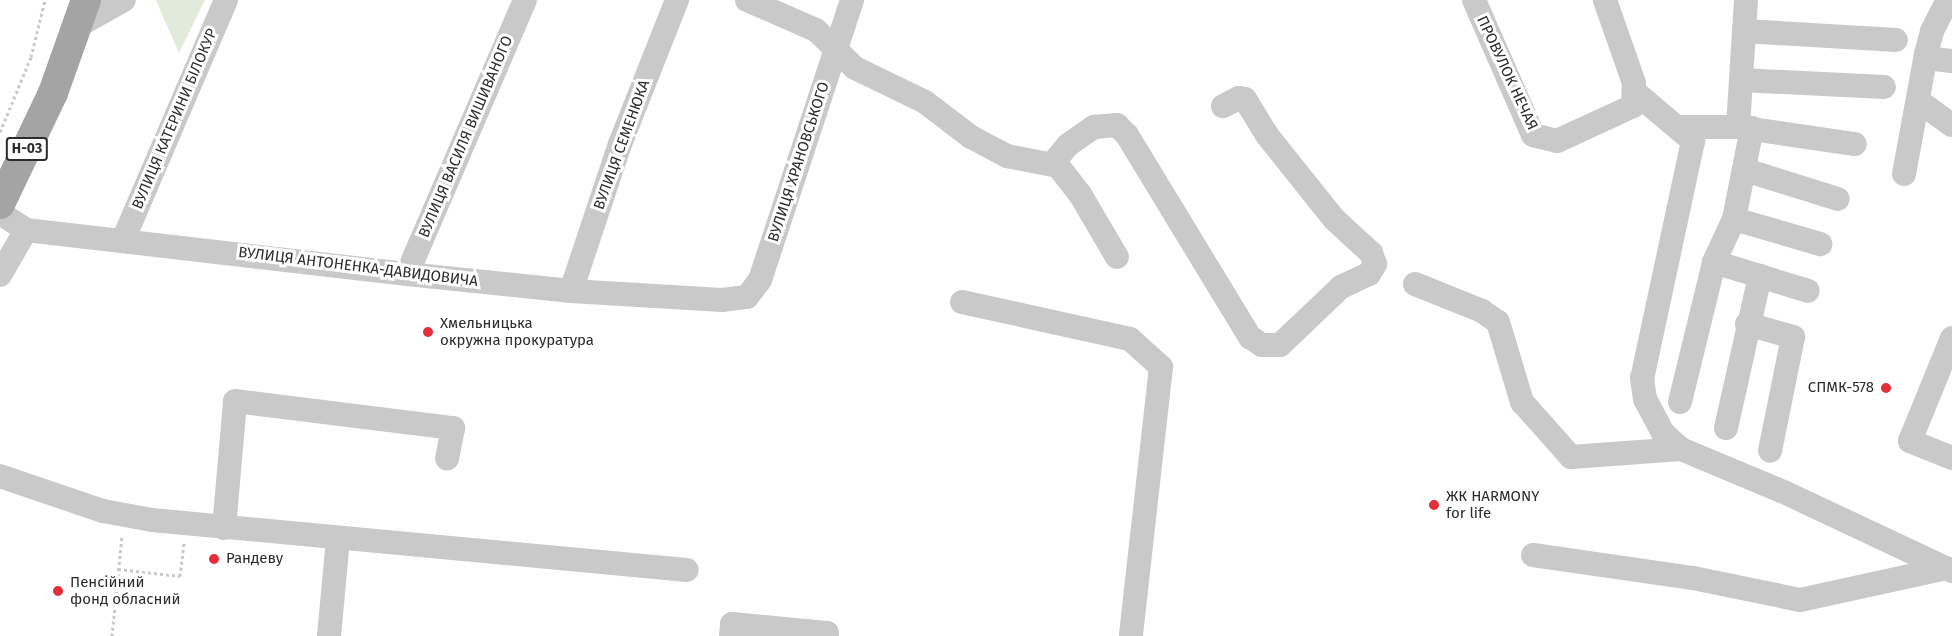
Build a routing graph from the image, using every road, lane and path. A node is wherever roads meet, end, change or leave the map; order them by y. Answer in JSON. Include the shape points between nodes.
{"nodes":[{"id":1,"x":45,"y":0,"type":"edge"},
{"id":2,"x":124,"y":0,"type":"edge"},
{"id":3,"x":225,"y":0,"type":"edge"},
{"id":4,"x":525,"y":0,"type":"edge"},
{"id":5,"x":677,"y":0,"type":"edge"},
{"id":6,"x":747,"y":0,"type":"edge"},
{"id":7,"x":852,"y":0,"type":"edge"},
{"id":8,"x":1474,"y":0,"type":"edge"},
{"id":9,"x":1605,"y":0,"type":"edge"},
{"id":10,"x":1746,"y":0,"type":"edge"},
{"id":11,"x":1948,"y":0,"type":"edge"},
{"id":12,"x":84,"y":12,"type":"edge"},
{"id":13,"x":1744,"y":31,"type":"junction"},
{"id":14,"x":1896,"y":40,"type":"dead end"},
{"id":15,"x":836,"y":50,"type":"junction"},
{"id":16,"x":1926,"y":58,"type":"junction"},
{"id":17,"x":1952,"y":61,"type":"edge"},
{"id":18,"x":1741,"y":80,"type":"junction"},
{"id":19,"x":1884,"y":87,"type":"dead end"},
{"id":20,"x":1636,"y":93,"type":"junction"},
{"id":21,"x":1920,"y":102,"type":"junction"},
{"id":22,"x":1223,"y":106,"type":"dead end"},
{"id":23,"x":1952,"y":125,"type":"edge"},
{"id":24,"x":1677,"y":127,"type":"junction"},
{"id":25,"x":1745,"y":128,"type":"junction"},
{"id":26,"x":0,"y":132,"type":"edge"},
{"id":27,"x":1855,"y":144,"type":"dead end"},
{"id":28,"x":1053,"y":163,"type":"junction"},
{"id":29,"x":1744,"y":170,"type":"junction"},
{"id":30,"x":1905,"y":174,"type":"dead end"},
{"id":31,"x":1838,"y":199,"type":"dead end"},
{"id":32,"x":0,"y":204,"type":"edge"},
{"id":33,"x":0,"y":213,"type":"edge"},
{"id":34,"x":1734,"y":219,"type":"junction"},
{"id":35,"x":26,"y":230,"type":"junction"},
{"id":36,"x":124,"y":238,"type":"junction"},
{"id":37,"x":1820,"y":244,"type":"dead end"},
{"id":38,"x":1117,"y":257,"type":"dead end"},
{"id":39,"x":1714,"y":262,"type":"junction"},
{"id":40,"x":407,"y":274,"type":"junction"},
{"id":41,"x":0,"y":275,"type":"edge"},
{"id":42,"x":1760,"y":276,"type":"junction"},
{"id":43,"x":1415,"y":284,"type":"dead end"},
{"id":44,"x":571,"y":291,"type":"junction"},
{"id":45,"x":1808,"y":291,"type":"dead end"},
{"id":46,"x":722,"y":300,"type":"joint"},
{"id":47,"x":962,"y":302,"type":"dead end"},
{"id":48,"x":1746,"y":324,"type":"junction"},
{"id":49,"x":1952,"y":338,"type":"edge"},
{"id":50,"x":1680,"y":402,"type":"dead end"},
{"id":51,"x":1726,"y":428,"type":"dead end"},
{"id":52,"x":1681,"y":449,"type":"junction"},
{"id":53,"x":1770,"y":451,"type":"dead end"},
{"id":54,"x":447,"y":458,"type":"dead end"},
{"id":55,"x":1952,"y":458,"type":"edge"},
{"id":56,"x":0,"y":476,"type":"edge"},
{"id":57,"x":124,"y":515,"type":"junction"},
{"id":58,"x":186,"y":525,"type":"junction"},
{"id":59,"x":227,"y":529,"type":"junction"},
{"id":60,"x":338,"y":539,"type":"junction"},
{"id":61,"x":1533,"y":555,"type":"dead end"},
{"id":62,"x":118,"y":569,"type":"junction"},
{"id":63,"x":687,"y":570,"type":"dead end"},
{"id":64,"x":1950,"y":570,"type":"edge"},
{"id":65,"x":112,"y":636,"type":"edge"},
{"id":66,"x":329,"y":636,"type":"edge"},
{"id":67,"x":731,"y":636,"type":"edge"},
{"id":68,"x":826,"y":636,"type":"edge"},
{"id":69,"x":1131,"y":636,"type":"edge"}],
"edges":[{"from":1,"to":26,"type":"path","via":[[31,57]]},
{"from":2,"to":12,"type":"street"},
{"from":3,"to":36,"type":"street","name":"ВУЛИЦЯ КАТЕРИНИ БІЛОКУР"},
{"from":4,"to":40,"type":"street","name":"ВУЛИЦЯ ВАСИЛЯ ВИШИВАНОГО"},
{"from":5,"to":44,"type":"street","name":"ВУЛИЦЯ СЕМЕНЮКА","via":[[620,144]]},
{"from":6,"to":15,"type":"street","via":[[816,30]]},
{"from":7,"to":15,"type":"street","name":"ВУЛИЦЯ ХРАНОВСЬКОГО"},
{"from":8,"to":20,"type":"street","name":"ПРОВУЛОК НЕЧАЯ","via":[[1533,135],[1557,141],[1579,134],[1633,106]]},
{"from":9,"to":20,"type":"street"},
{"from":10,"to":13,"type":"street"},
{"from":11,"to":16,"type":"street","via":[[1932,31]]},
{"from":12,"to":32,"type":"main road","number":"Н-03","via":[[53,93]]},
{"from":13,"to":14,"type":"street"},
{"from":13,"to":18,"type":"street"},
{"from":15,"to":28,"type":"street","via":[[855,68],[925,102],[971,137],[1007,156]]},
{"from":15,"to":46,"type":"street","name":"ВУЛИЦЯ ХРАНОВСЬКОГО","via":[[760,280],[747,297]]},
{"from":16,"to":17,"type":"street"},
{"from":16,"to":21,"type":"street"},
{"from":18,"to":19,"type":"street"},
{"from":18,"to":25,"type":"street"},
{"from":20,"to":24,"type":"street"},
{"from":21,"to":23,"type":"street"},
{"from":21,"to":30,"type":"street"},
{"from":22,"to":28,"type":"street","via":[[1245,99],[1267,135],[1334,219],[1371,253],[1375,264],[1369,274],[1341,287],[1280,345],[1262,345],[1250,337],[1128,135],[1117,125],[1094,128],[1068,145]]},
{"from":24,"to":25,"type":"street"},
{"from":24,"to":52,"type":"street","via":[[1693,141],[1642,378],[1653,416]]},
{"from":25,"to":27,"type":"street"},
{"from":25,"to":29,"type":"street"},
{"from":28,"to":38,"type":"street","via":[[1080,194]]},
{"from":29,"to":31,"type":"street"},
{"from":29,"to":34,"type":"street"},
{"from":33,"to":35,"type":"street","name":"ВУЛИЦЯ АНТОНЕНКА-ДАВИДОВИЧА"},
{"from":34,"to":37,"type":"street"},
{"from":34,"to":39,"type":"street"},
{"from":35,"to":36,"type":"street","name":"ВУЛИЦЯ АНТОНЕНКА-ДАВИДОВИЧА"},
{"from":35,"to":41,"type":"street"},
{"from":36,"to":40,"type":"street","name":"ВУЛИЦЯ АНТОНЕНКА-ДАВИДОВИЧА"},
{"from":39,"to":42,"type":"street"},
{"from":39,"to":50,"type":"street"},
{"from":40,"to":44,"type":"street","name":"ВУЛИЦЯ АНТОНЕНКА-ДАВИДОВИЧА"},
{"from":42,"to":45,"type":"street"},
{"from":42,"to":48,"type":"street"},
{"from":43,"to":52,"type":"street","via":[[1498,322],[1522,402],[1571,457]]},
{"from":44,"to":46,"type":"street","name":"ВУЛИЦЯ АНТОНЕНКА-ДАВИДОВИЧА"},
{"from":47,"to":69,"type":"street","via":[[1130,339],[1161,367]]},
{"from":48,"to":51,"type":"street"},
{"from":48,"to":53,"type":"street","via":[[1792,337]]},
{"from":49,"to":55,"type":"street","via":[[1910,441]]},
{"from":52,"to":64,"type":"street"},
{"from":54,"to":59,"type":"street","via":[[453,428],[235,401]]},
{"from":56,"to":57,"type":"street"},
{"from":57,"to":58,"type":"street"},
{"from":57,"to":62,"type":"path"},
{"from":58,"to":59,"type":"street"},
{"from":58,"to":62,"type":"path","via":[[180,576]]},
{"from":59,"to":60,"type":"street"},
{"from":60,"to":63,"type":"street"},
{"from":60,"to":66,"type":"street"},
{"from":61,"to":64,"type":"street","via":[[1693,578],[1800,600]]},
{"from":62,"to":65,"type":"path"},
{"from":67,"to":68,"type":"street","via":[[732,624],[827,633]]}]}
